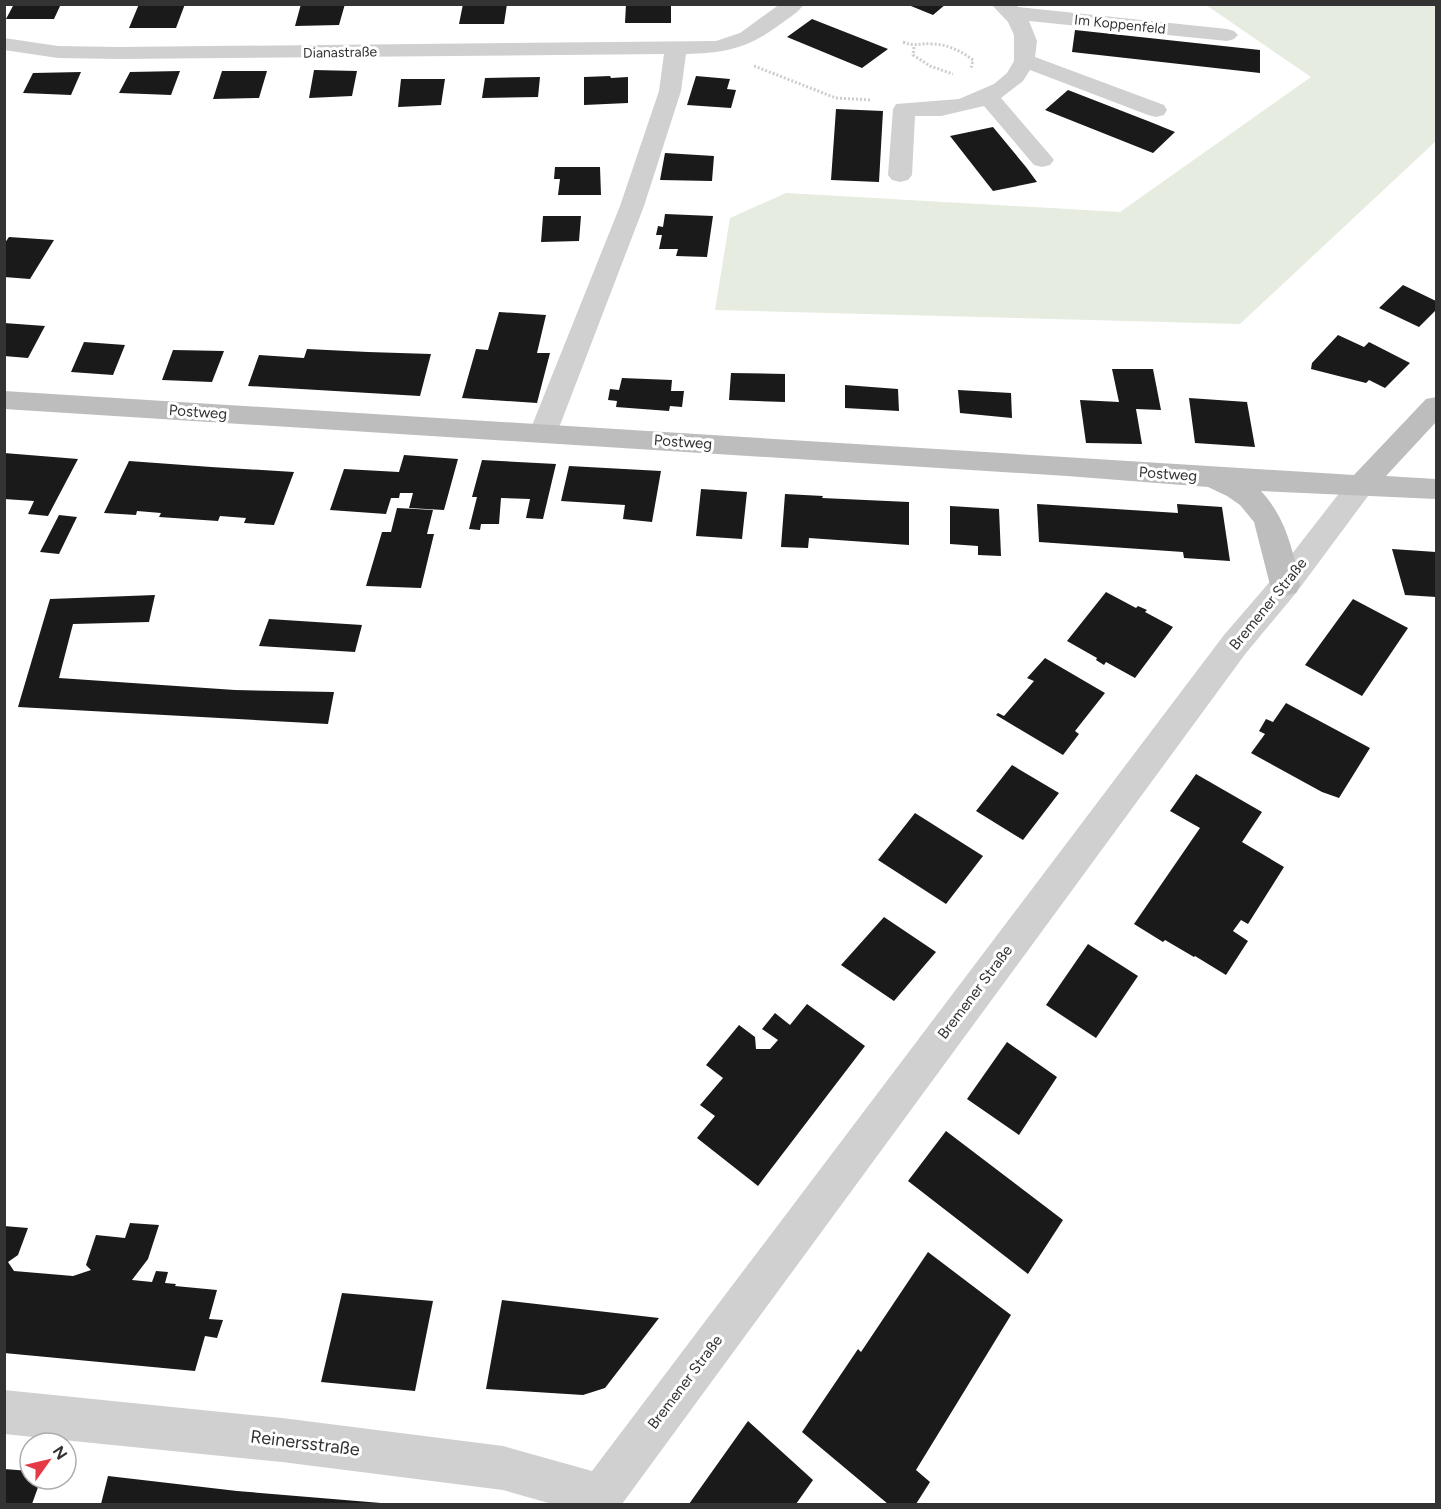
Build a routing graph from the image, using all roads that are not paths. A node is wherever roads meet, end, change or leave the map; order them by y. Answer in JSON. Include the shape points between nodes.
{"nodes":[{"id":1,"x":794,"y":4,"type":"edge"},
{"id":2,"x":1006,"y":9,"type":"edge"},
{"id":3,"x":1227,"y":35,"type":"dead end"},
{"id":4,"x":4,"y":44,"type":"edge"},
{"id":5,"x":676,"y":48,"type":"junction"},
{"id":6,"x":1025,"y":60,"type":"junction"},
{"id":7,"x":991,"y":95,"type":"junction"},
{"id":8,"x":1156,"y":110,"type":"dead end"},
{"id":9,"x":1042,"y":160,"type":"dead end"},
{"id":10,"x":900,"y":175,"type":"dead end"},
{"id":11,"x":4,"y":400,"type":"edge"},
{"id":12,"x":1437,"y":406,"type":"edge"},
{"id":13,"x":543,"y":433,"type":"junction"},
{"id":14,"x":1206,"y":476,"type":"junction"},
{"id":15,"x":1361,"y":484,"type":"junction"},
{"id":16,"x":1437,"y":489,"type":"edge"},
{"id":17,"x":1285,"y":585,"type":"junction"},
{"id":18,"x":4,"y":1412,"type":"edge"},
{"id":19,"x":598,"y":1500,"type":"edge"}],
"edges":[{"from":1,"to":5,"type":"street","name":"Dianastraße","via":[[728,47]]},
{"from":2,"to":3,"type":"street","name":"Im Koppenfeld"},
{"from":2,"to":6,"type":"street","name":"Im Koppenfeld","via":[[1021,25],[1026,38]]},
{"from":4,"to":5,"type":"street","name":"Dianastraße","via":[[58,52],[119,53]]},
{"from":5,"to":13,"type":"street","via":[[670,91],[632,206]]},
{"from":6,"to":7,"type":"street","via":[[1013,80]]},
{"from":6,"to":8,"type":"street"},
{"from":7,"to":9,"type":"street"},
{"from":7,"to":10,"type":"street","via":[[953,107],[904,109]]},
{"from":11,"to":13,"type":"main road","name":"Postweg"},
{"from":12,"to":15,"type":"main road"},
{"from":13,"to":14,"type":"main road","name":"Postweg"},
{"from":14,"to":15,"type":"main road","name":"Postweg"},
{"from":14,"to":17,"type":"main road","via":[[1240,490],[1263,510]]},
{"from":15,"to":16,"type":"main road","name":"Postweg"},
{"from":15,"to":17,"type":"street","name":"Bremener Straße"},
{"from":17,"to":19,"type":"street","name":"Bremener Straße","via":[[1235,644]]},
{"from":18,"to":19,"type":"street","name":"Reinersstraße","via":[[282,1440],[503,1468]]}]}
